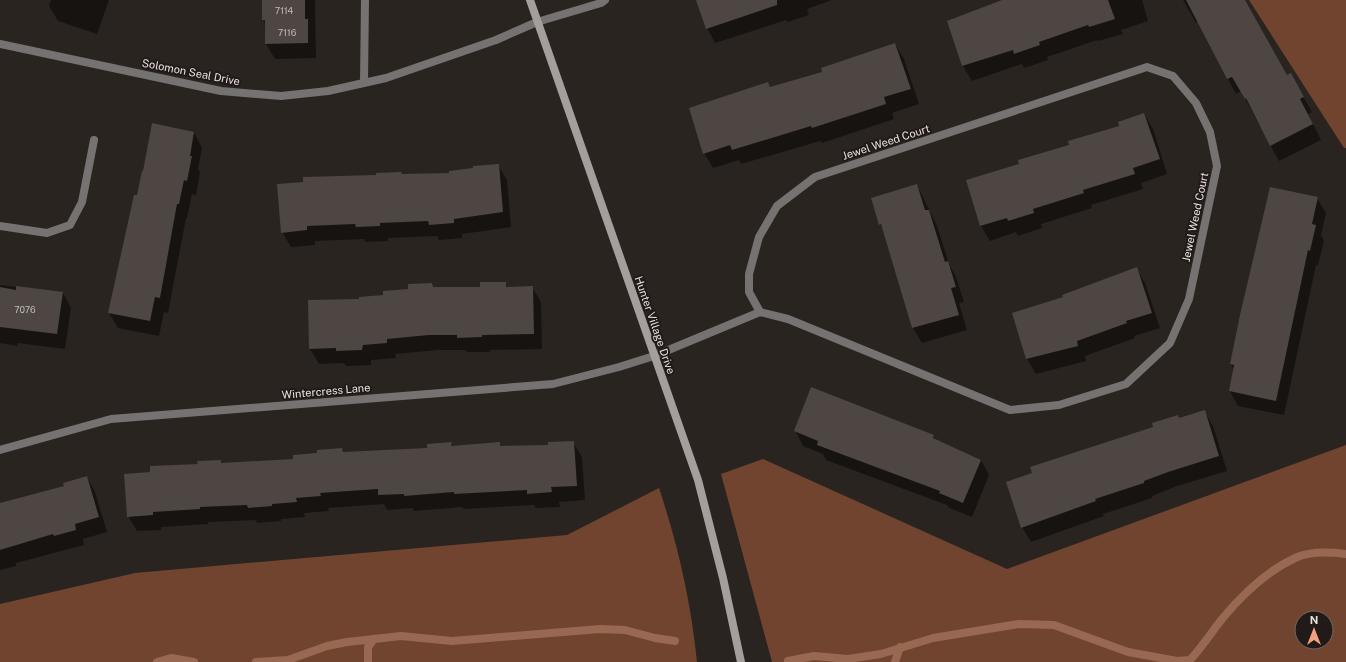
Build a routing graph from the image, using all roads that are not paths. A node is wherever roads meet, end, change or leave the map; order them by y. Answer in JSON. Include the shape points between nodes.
{"nodes":[{"id":1,"x":365,"y":0,"type":"edge"},
{"id":2,"x":530,"y":0,"type":"edge"},
{"id":3,"x":605,"y":0,"type":"edge"},
{"id":4,"x":537,"y":22,"type":"junction"},
{"id":5,"x":0,"y":44,"type":"edge"},
{"id":6,"x":364,"y":82,"type":"junction"},
{"id":7,"x":94,"y":140,"type":"dead end"},
{"id":8,"x":0,"y":226,"type":"edge"},
{"id":9,"x":760,"y":312,"type":"junction"},
{"id":10,"x":654,"y":356,"type":"junction"},
{"id":11,"x":0,"y":450,"type":"edge"},
{"id":12,"x":741,"y":662,"type":"edge"}],
"edges":[{"from":1,"to":6,"type":"street"},
{"from":2,"to":4,"type":"street","name":"Hunter Village Drive"},
{"from":3,"to":4,"type":"street","name":"Solomon Seal Drive"},
{"from":4,"to":6,"type":"street","name":"Solomon Seal Drive","via":[[496,40],[386,78]]},
{"from":4,"to":10,"type":"street","name":"Hunter Village Drive"},
{"from":5,"to":6,"type":"street","name":"Solomon Seal Drive","via":[[221,91],[281,96],[328,91]]},
{"from":7,"to":8,"type":"street","via":[[82,202],[70,225],[47,233]]},
{"from":9,"to":9,"type":"street","name":"Jewel Weed Court","via":[[788,319],[1010,410],[1060,405],[1126,384],[1170,343],[1188,299],[1217,166],[1210,132],[1196,103],[1173,76],[1146,67],[815,177],[777,206],[759,237],[749,274],[749,292]]},
{"from":9,"to":10,"type":"street"},
{"from":10,"to":11,"type":"street","name":"Wintercress Lane","via":[[553,384],[111,419]]},
{"from":10,"to":12,"type":"street","name":"Hunter Village Drive","via":[[698,480]]}]}
